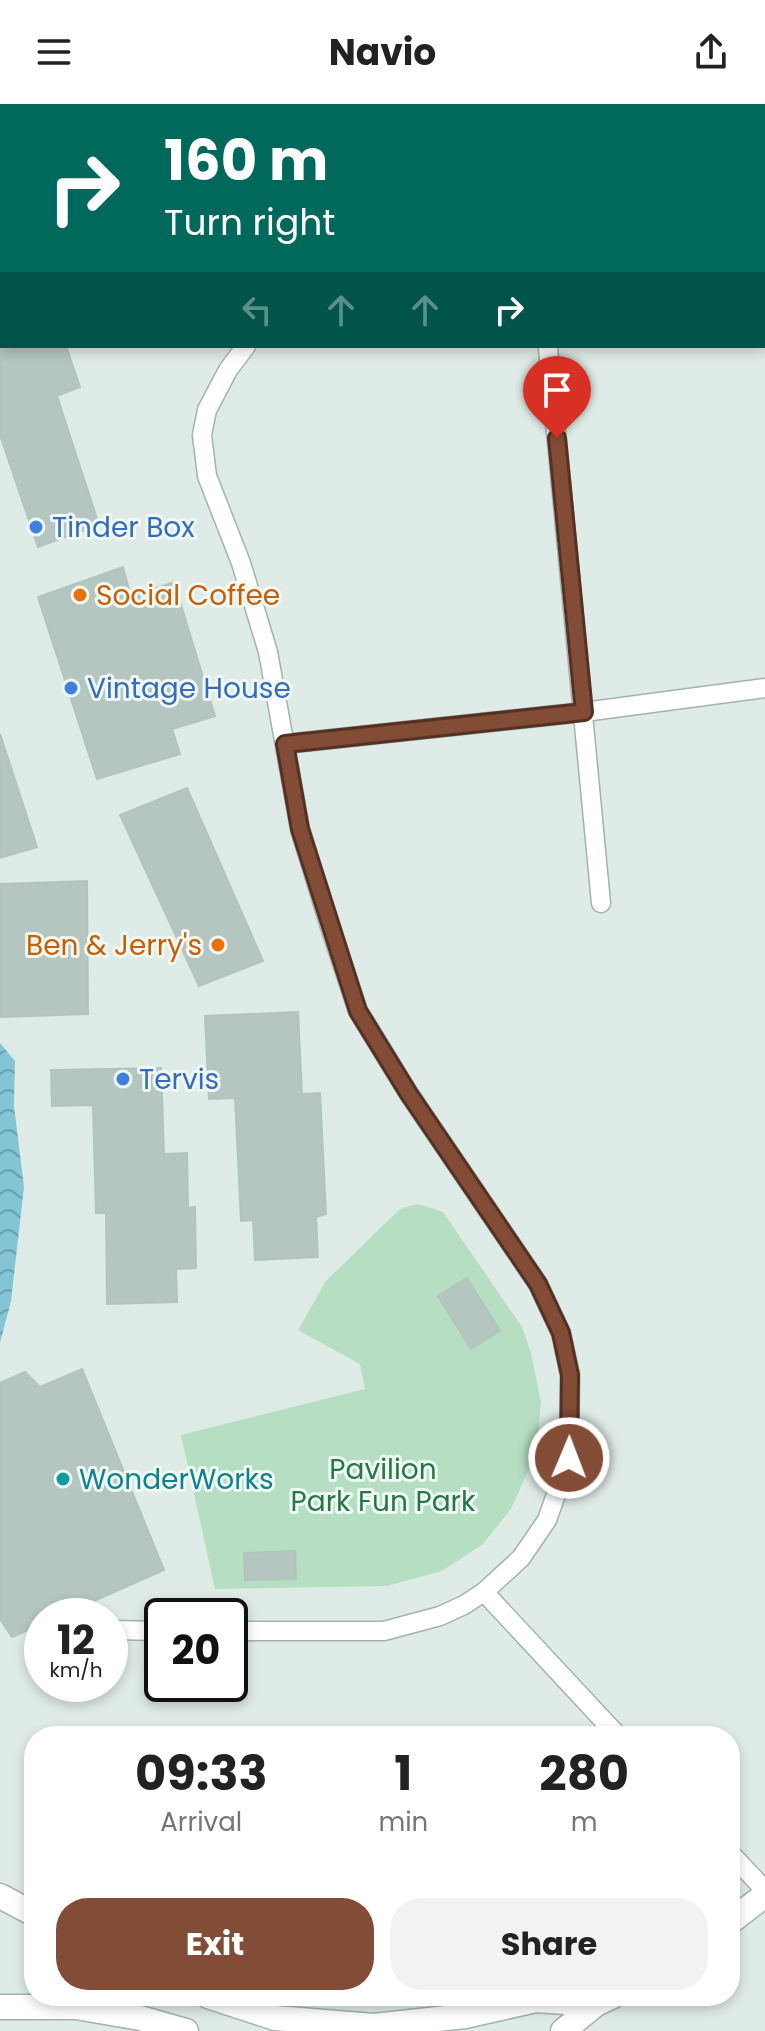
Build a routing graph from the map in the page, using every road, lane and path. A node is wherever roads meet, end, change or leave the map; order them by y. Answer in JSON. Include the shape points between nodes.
{"nodes":[{"id":1,"x":244,"y":348,"type":"edge"},
{"id":2,"x":548,"y":348,"type":"edge"},
{"id":3,"x":765,"y":688,"type":"edge"},
{"id":4,"x":584,"y":712,"type":"junction"},
{"id":5,"x":285,"y":744,"type":"junction"},
{"id":6,"x":601,"y":903,"type":"dead end"},
{"id":7,"x":484,"y":1592,"type":"junction"},
{"id":8,"x":248,"y":1631,"type":"edge"},
{"id":9,"x":609,"y":1726,"type":"edge"},
{"id":10,"x":740,"y":1864,"type":"edge"},
{"id":11,"x":765,"y":1892,"type":"edge"},
{"id":12,"x":0,"y":1896,"type":"edge"},
{"id":13,"x":24,"y":1909,"type":"edge"},
{"id":14,"x":740,"y":1913,"type":"edge"},
{"id":15,"x":238,"y":2006,"type":"edge"},
{"id":16,"x":509,"y":2006,"type":"edge"},
{"id":17,"x":596,"y":2006,"type":"edge"},
{"id":18,"x":0,"y":2007,"type":"edge"},
{"id":19,"x":186,"y":2031,"type":"edge"},
{"id":20,"x":563,"y":2031,"type":"edge"}],
"edges":[{"from":1,"to":5,"type":"lane","via":[[207,410],[202,435],[207,476],[268,652]]},
{"from":2,"to":4,"type":"lane"},
{"from":3,"to":4,"type":"lane"},
{"from":4,"to":5,"type":"lane"},
{"from":4,"to":6,"type":"lane"},
{"from":5,"to":7,"type":"lane","via":[[300,829],[358,1011],[538,1284],[561,1333],[570,1375],[569,1458],[535,1540]]},
{"from":7,"to":8,"type":"lane","via":[[440,1616],[384,1631]]},
{"from":7,"to":9,"type":"lane"},
{"from":10,"to":11,"type":"lane"},
{"from":11,"to":14,"type":"street"},
{"from":12,"to":13,"type":"street"},
{"from":15,"to":16,"type":"street","via":[[275,2018],[374,2026]]},
{"from":17,"to":20,"type":"street"},
{"from":18,"to":19,"type":"street","via":[[76,2007]]}]}
